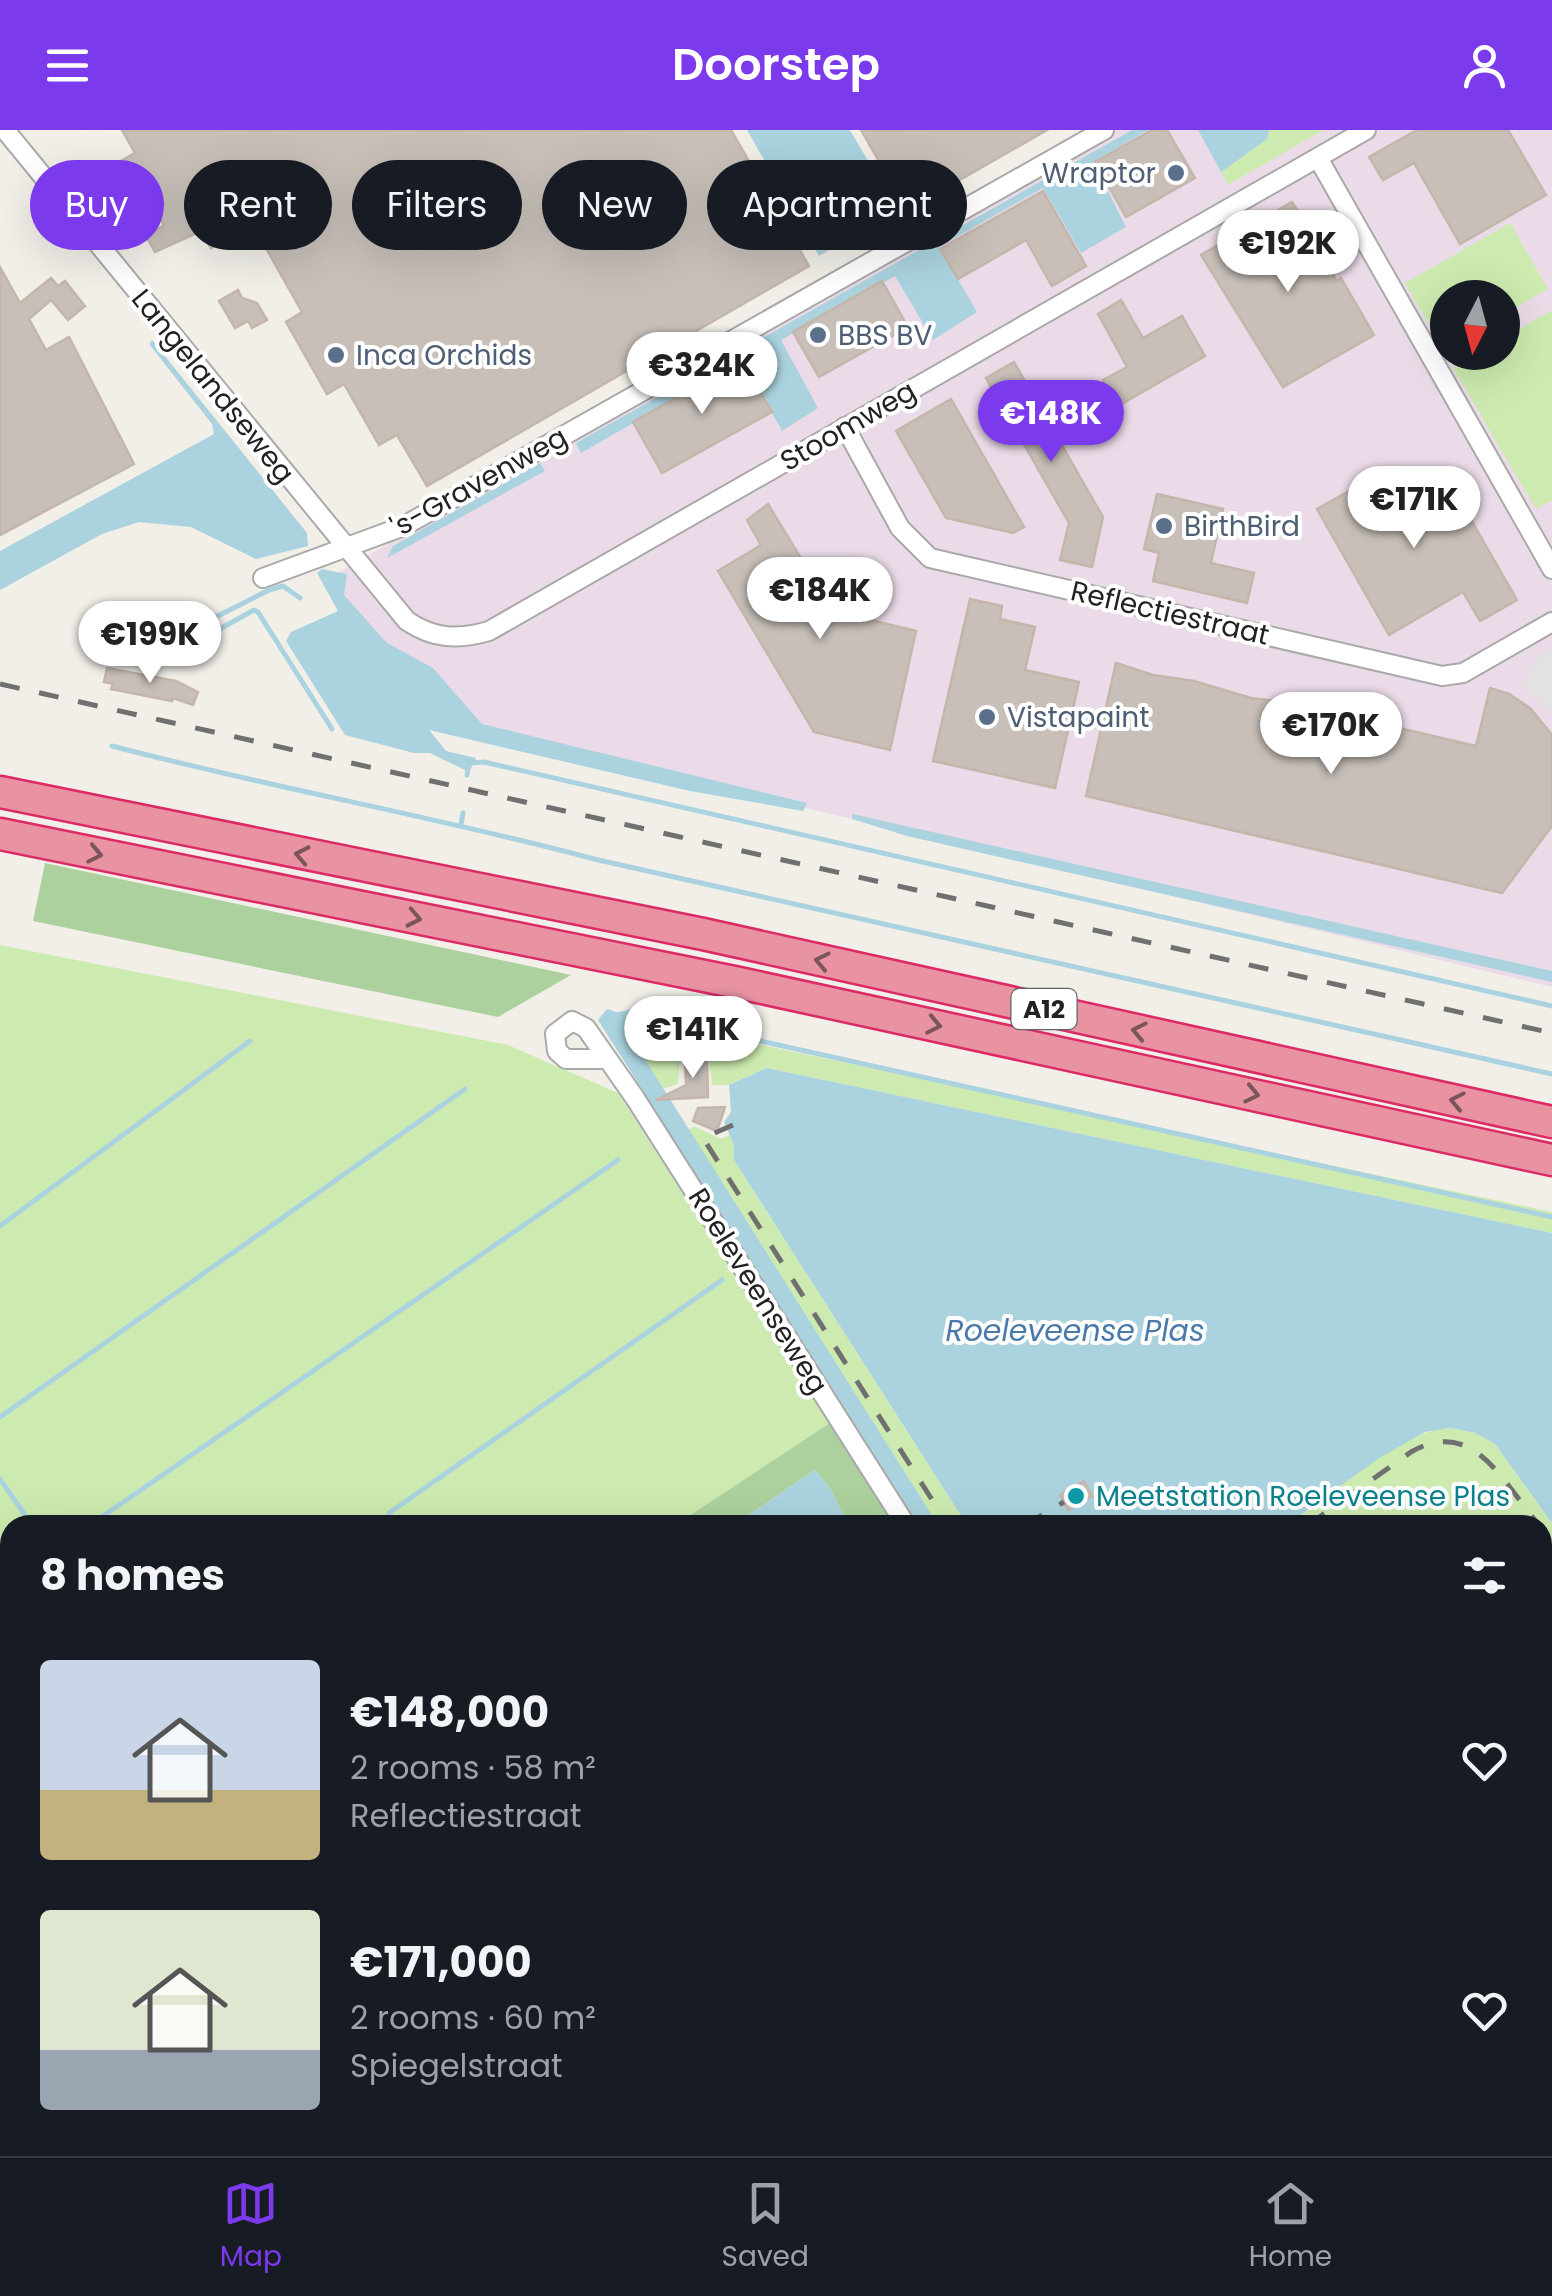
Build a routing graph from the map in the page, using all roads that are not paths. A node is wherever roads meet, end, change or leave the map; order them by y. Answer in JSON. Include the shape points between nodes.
{"nodes":[{"id":1,"x":6,"y":130,"type":"edge"},
{"id":2,"x":1104,"y":130,"type":"edge"},
{"id":3,"x":1366,"y":130,"type":"edge"},
{"id":4,"x":1318,"y":158,"type":"junction"},
{"id":5,"x":846,"y":427,"type":"junction"},
{"id":6,"x":346,"y":548,"type":"junction"},
{"id":7,"x":1552,"y":569,"type":"edge"},
{"id":8,"x":264,"y":578,"type":"dead end"},
{"id":9,"x":1552,"y":622,"type":"edge"},
{"id":10,"x":0,"y":792,"type":"edge"},
{"id":11,"x":0,"y":834,"type":"edge"},
{"id":12,"x":606,"y":1058,"type":"dead end"},
{"id":13,"x":1552,"y":1122,"type":"edge"},
{"id":14,"x":1552,"y":1160,"type":"edge"},
{"id":15,"x":900,"y":1515,"type":"edge"}],
"edges":[{"from":1,"to":6,"type":"street","name":"Langelandseweg"},
{"from":2,"to":6,"type":"street","name":"'s-Gravenweg","via":[[404,526]]},
{"from":3,"to":4,"type":"street","name":"Stoomweg"},
{"from":4,"to":5,"type":"street","name":"Stoomweg"},
{"from":4,"to":7,"type":"street"},
{"from":5,"to":6,"type":"street","name":"Stoomweg","via":[[489,632],[464,638],[424,632],[406,621]]},
{"from":5,"to":9,"type":"street","name":"Reflectiestraat","via":[[900,528],[930,558],[1442,676],[1463,673]]},
{"from":6,"to":8,"type":"street","name":"'s-Gravenweg"},
{"from":13,"to":10,"type":"highway","number":"A12","one_way":true,"via":[[703,934]]},
{"from":11,"to":14,"type":"highway","number":"A12","one_way":true,"via":[[739,982]]},
{"from":12,"to":15,"type":"street","name":"Roeleveenseweg"}]}
